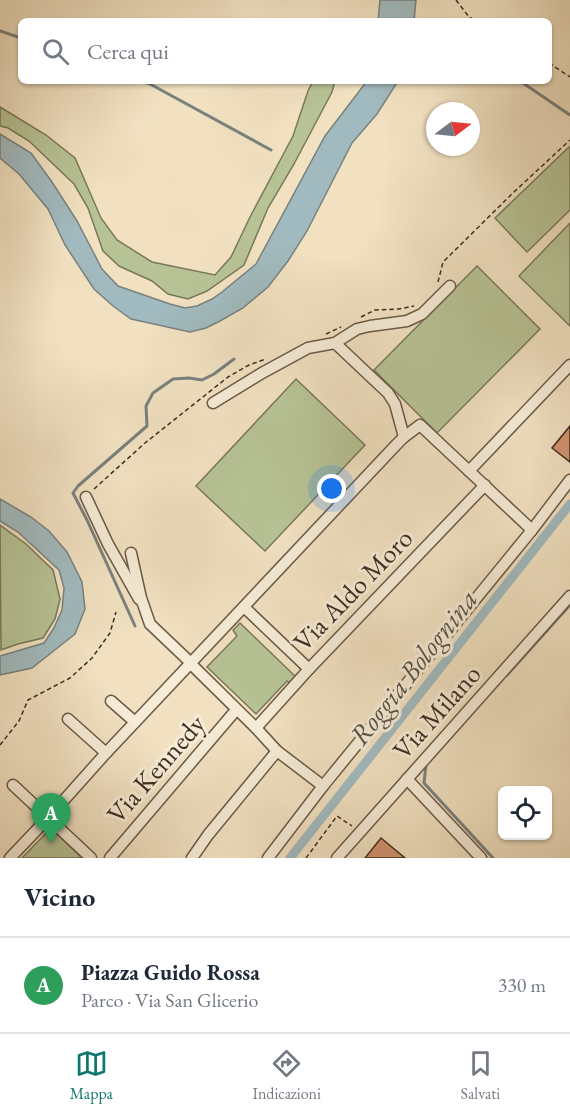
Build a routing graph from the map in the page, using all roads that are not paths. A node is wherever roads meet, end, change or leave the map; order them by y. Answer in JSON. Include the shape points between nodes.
{"nodes":[{"id":1,"x":450,"y":286,"type":"dead end"},
{"id":2,"x":335,"y":343,"type":"junction"},
{"id":3,"x":570,"y":365,"type":"edge"},
{"id":4,"x":213,"y":403,"type":"dead end"},
{"id":5,"x":405,"y":437,"type":"junction"},
{"id":6,"x":469,"y":471,"type":"junction"},
{"id":7,"x":570,"y":480,"type":"edge"},
{"id":8,"x":485,"y":485,"type":"junction"},
{"id":9,"x":86,"y":497,"type":"road end"},
{"id":10,"x":532,"y":530,"type":"junction"},
{"id":11,"x":131,"y":553,"type":"dead end"},
{"id":12,"x":570,"y":596,"type":"edge"},
{"id":13,"x":244,"y":607,"type":"junction"},
{"id":14,"x":145,"y":610,"type":"junction"},
{"id":15,"x":191,"y":664,"type":"junction"},
{"id":16,"x":309,"y":669,"type":"junction"},
{"id":17,"x":111,"y":701,"type":"dead end"},
{"id":18,"x":236,"y":710,"type":"junction"},
{"id":19,"x":68,"y":719,"type":"dead end"},
{"id":20,"x":135,"y":722,"type":"junction"},
{"id":21,"x":256,"y":728,"type":"junction"},
{"id":22,"x":277,"y":751,"type":"junction"},
{"id":23,"x":106,"y":753,"type":"junction"},
{"id":24,"x":407,"y":779,"type":"junction"},
{"id":25,"x":13,"y":785,"type":"dead end"},
{"id":26,"x":323,"y":786,"type":"junction"},
{"id":27,"x":48,"y":818,"type":"junction"},
{"id":28,"x":9,"y":858,"type":"edge"},
{"id":29,"x":91,"y":858,"type":"edge"},
{"id":30,"x":110,"y":858,"type":"edge"},
{"id":31,"x":192,"y":858,"type":"edge"},
{"id":32,"x":268,"y":858,"type":"edge"},
{"id":33,"x":337,"y":858,"type":"edge"},
{"id":34,"x":481,"y":858,"type":"edge"}],
"edges":[{"from":1,"to":2,"type":"street","via":[[422,314],[407,321],[357,329]]},
{"from":2,"to":4,"type":"street","via":[[308,348]]},
{"from":2,"to":5,"type":"street","via":[[388,393]]},
{"from":3,"to":6,"type":"street"},
{"from":5,"to":6,"type":"street","via":[[420,425]]},
{"from":5,"to":13,"type":"street"},
{"from":6,"to":8,"type":"street"},
{"from":7,"to":10,"type":"street"},
{"from":8,"to":10,"type":"street"},
{"from":8,"to":16,"type":"street","name":"Via Aldo Moro"},
{"from":9,"to":14,"type":"street"},
{"from":10,"to":26,"type":"street"},
{"from":11,"to":14,"type":"street"},
{"from":12,"to":24,"type":"street","name":"Via Milano"},
{"from":13,"to":15,"type":"street"},
{"from":13,"to":16,"type":"street"},
{"from":14,"to":15,"type":"street","via":[[150,624]]},
{"from":15,"to":18,"type":"street"},
{"from":15,"to":20,"type":"street"},
{"from":16,"to":21,"type":"street","name":"Via Aldo Moro"},
{"from":17,"to":20,"type":"street"},
{"from":18,"to":21,"type":"street"},
{"from":18,"to":30,"type":"street","name":"Via Kennedy"},
{"from":19,"to":23,"type":"street"},
{"from":20,"to":23,"type":"street"},
{"from":21,"to":22,"type":"street"},
{"from":22,"to":26,"type":"street"},
{"from":22,"to":31,"type":"street"},
{"from":23,"to":27,"type":"street"},
{"from":24,"to":33,"type":"street","name":"Via Milano"},
{"from":24,"to":34,"type":"street"},
{"from":25,"to":27,"type":"street"},
{"from":26,"to":32,"type":"street"},
{"from":27,"to":28,"type":"street"},
{"from":27,"to":29,"type":"street"}]}
